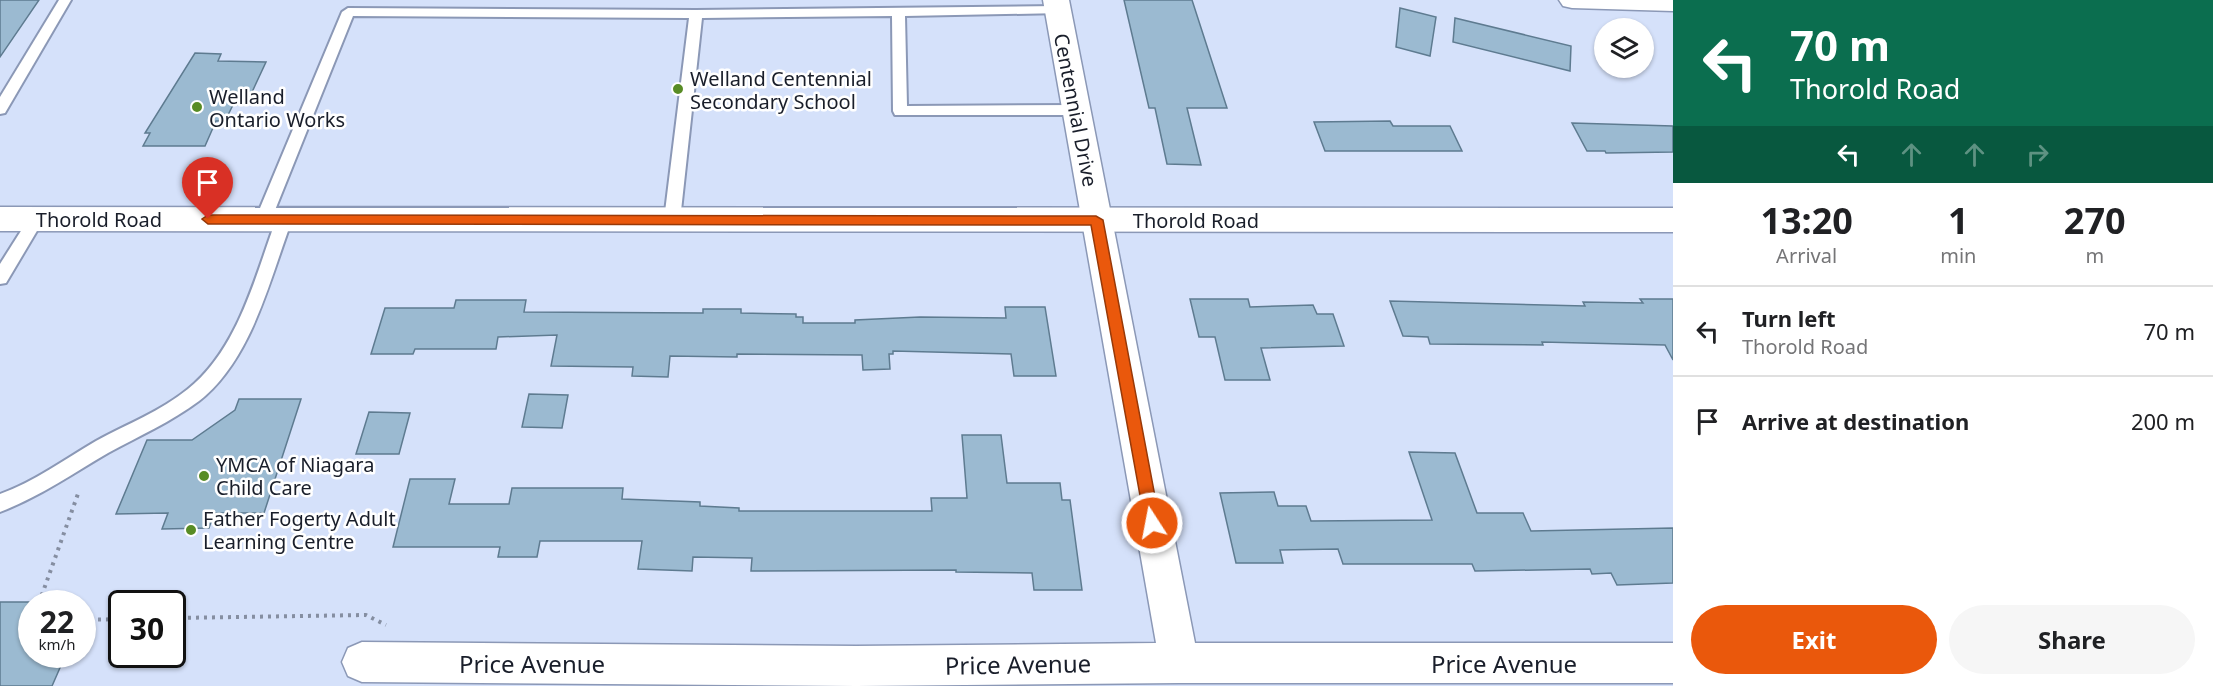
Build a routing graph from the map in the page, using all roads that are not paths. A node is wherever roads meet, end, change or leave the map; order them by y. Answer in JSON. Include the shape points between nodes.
{"nodes":[{"id":1,"x":65,"y":0,"type":"edge"},
{"id":2,"x":1572,"y":0,"type":"edge"},
{"id":3,"x":1673,"y":2,"type":"edge"},
{"id":4,"x":1057,"y":5,"type":"edge"},
{"id":5,"x":718,"y":7,"type":"edge"},
{"id":6,"x":898,"y":13,"type":"junction"},
{"id":7,"x":696,"y":14,"type":"junction"},
{"id":8,"x":0,"y":109,"type":"edge"},
{"id":9,"x":1077,"y":110,"type":"junction"},
{"id":10,"x":0,"y":219,"type":"edge"},
{"id":11,"x":36,"y":219,"type":"junction"},
{"id":12,"x":273,"y":220,"type":"junction"},
{"id":13,"x":672,"y":220,"type":"junction"},
{"id":14,"x":1096,"y":220,"type":"junction"},
{"id":15,"x":1673,"y":220,"type":"edge"},
{"id":16,"x":0,"y":279,"type":"edge"},
{"id":17,"x":0,"y":503,"type":"edge"},
{"id":18,"x":362,"y":662,"type":"dead end"},
{"id":19,"x":1179,"y":663,"type":"junction"},
{"id":20,"x":1673,"y":663,"type":"edge"},
{"id":21,"x":1426,"y":675,"type":"edge"},
{"id":22,"x":856,"y":676,"type":"edge"}],
"edges":[{"from":1,"to":8,"type":"lane"},
{"from":2,"to":3,"type":"street"},
{"from":4,"to":6,"type":"lane"},
{"from":4,"to":9,"type":"street","name":"Centennial Drive"},
{"from":5,"to":6,"type":"lane"},
{"from":5,"to":7,"type":"lane"},
{"from":6,"to":9,"type":"lane","via":[[900,111]]},
{"from":7,"to":12,"type":"lane","via":[[348,12],[305,113]]},
{"from":7,"to":13,"type":"lane"},
{"from":9,"to":14,"type":"street","name":"Centennial Drive"},
{"from":10,"to":11,"type":"street","name":"Thorold Road"},
{"from":11,"to":12,"type":"street","name":"Thorold Road"},
{"from":11,"to":16,"type":"lane"},
{"from":12,"to":13,"type":"street","name":"Thorold Road"},
{"from":12,"to":17,"type":"lane","via":[[242,327],[220,369],[205,385],[182,402]]},
{"from":13,"to":14,"type":"street","name":"Thorold Road"},
{"from":14,"to":15,"type":"street","name":"Thorold Road"},
{"from":14,"to":19,"type":"street","name":"Centennial Drive"},
{"from":18,"to":22,"type":"street","name":"Price Avenue"},
{"from":19,"to":21,"type":"street","name":"Price Avenue"},
{"from":19,"to":22,"type":"street","name":"Price Avenue"},
{"from":20,"to":21,"type":"street","name":"Price Avenue"}]}
